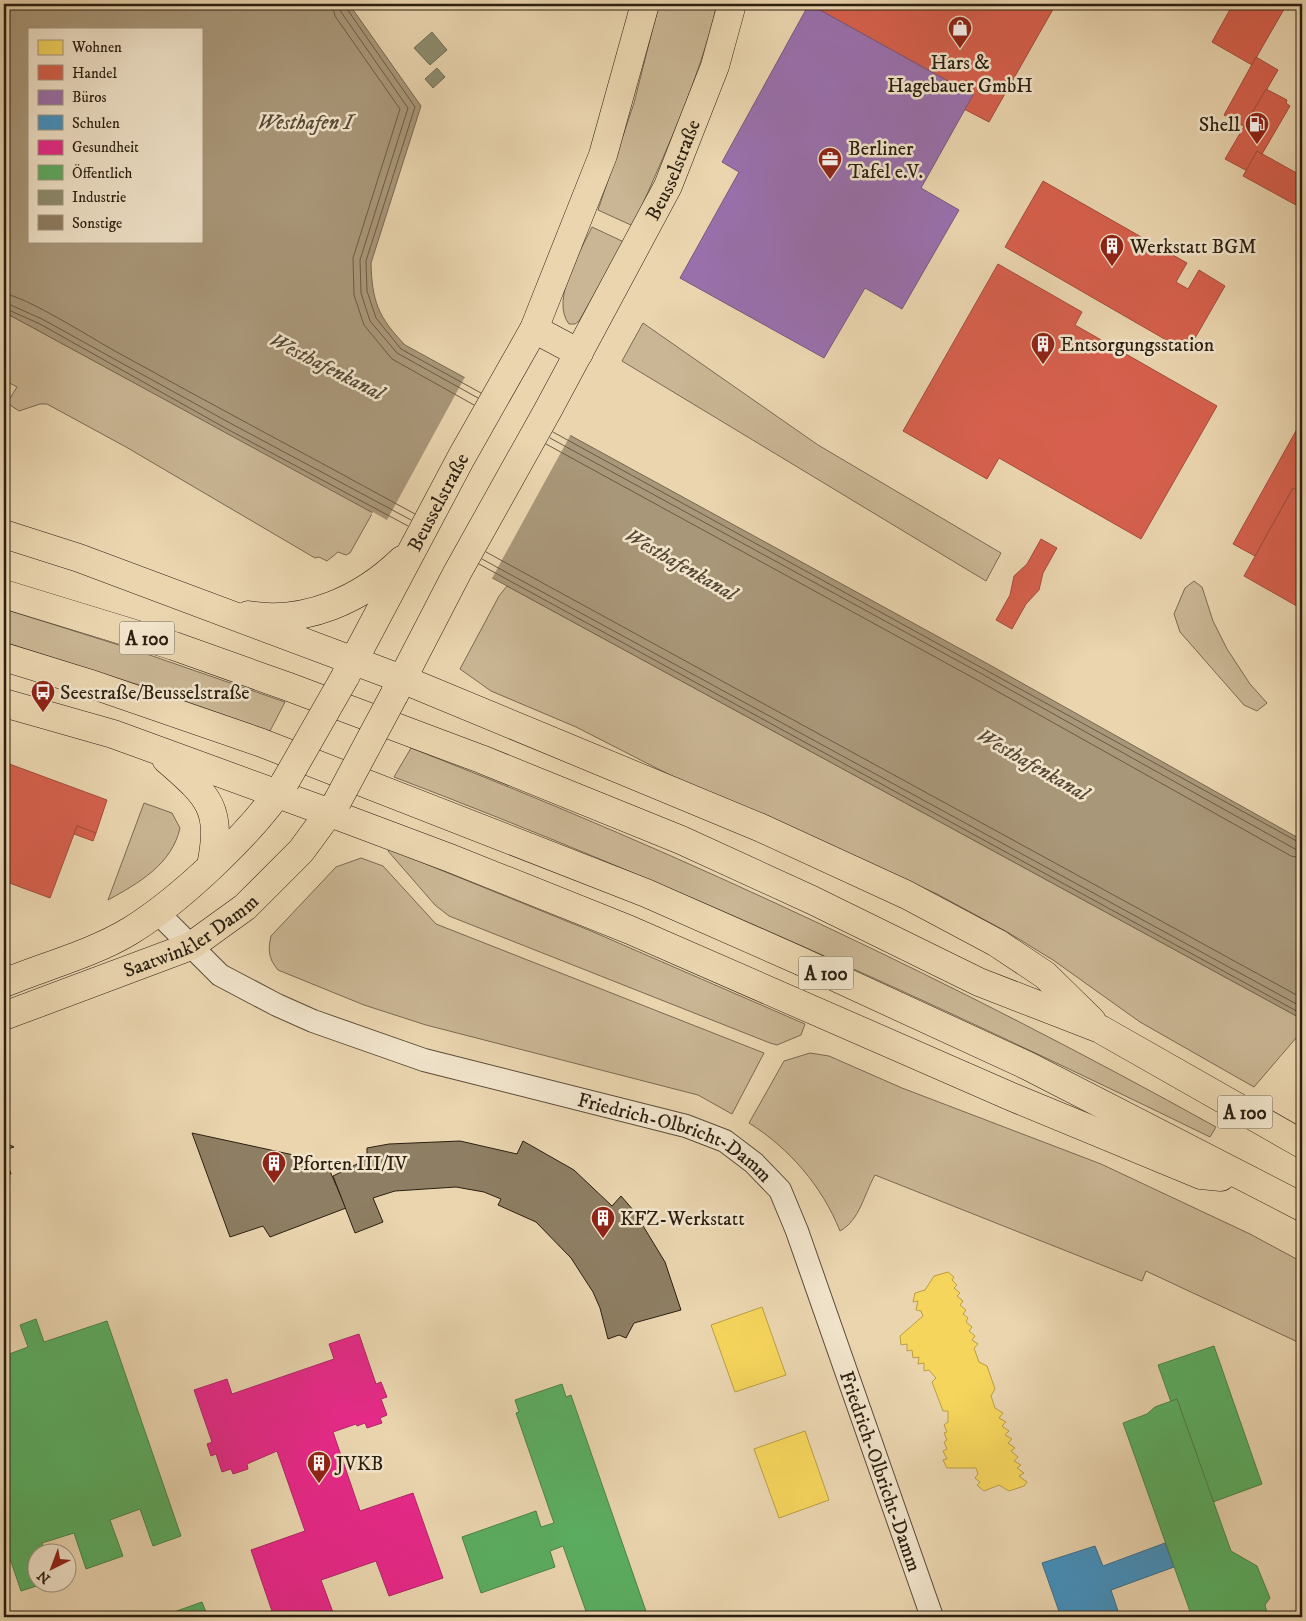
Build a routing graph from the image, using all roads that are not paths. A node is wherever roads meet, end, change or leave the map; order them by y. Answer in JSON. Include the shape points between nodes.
{"nodes":[{"id":1,"x":645,"y":4,"type":"edge"},
{"id":2,"x":732,"y":4,"type":"edge"},
{"id":3,"x":534,"y":329,"type":"junction"},
{"id":4,"x":579,"y":353,"type":"junction"},
{"id":5,"x":4,"y":534,"type":"edge"},
{"id":6,"x":414,"y":549,"type":"junction"},
{"id":7,"x":4,"y":594,"type":"edge"},
{"id":8,"x":221,"y":611,"type":"junction"},
{"id":9,"x":4,"y":657,"type":"edge"},
{"id":10,"x":350,"y":669,"type":"junction"},
{"id":11,"x":398,"y":687,"type":"junction"},
{"id":12,"x":4,"y":703,"type":"edge"},
{"id":13,"x":155,"y":749,"type":"junction"},
{"id":14,"x":282,"y":788,"type":"junction"},
{"id":15,"x":334,"y":807,"type":"junction"},
{"id":16,"x":210,"y":866,"type":"junction"},
{"id":17,"x":157,"y":912,"type":"junction"},
{"id":18,"x":191,"y":946,"type":"junction"},
{"id":19,"x":4,"y":983,"type":"edge"},
{"id":20,"x":4,"y":1016,"type":"edge"},
{"id":21,"x":1100,"y":1029,"type":"junction"},
{"id":22,"x":1302,"y":1144,"type":"edge"},
{"id":23,"x":1251,"y":1180,"type":"junction"},
{"id":24,"x":1302,"y":1207,"type":"edge"},
{"id":25,"x":932,"y":1617,"type":"edge"}],
"edges":[{"from":1,"to":3,"type":"main road","name":"Beusselstraße","via":[[603,155]]},
{"from":2,"to":4,"type":"main road","name":"Beusselstraße","via":[[715,66],[668,186]]},
{"from":3,"to":4,"type":"main road"},
{"from":3,"to":6,"type":"main road","name":"Beusselstraße"},
{"from":4,"to":11,"type":"main road","name":"Beusselstraße"},
{"from":5,"to":8,"type":"main road"},
{"from":6,"to":8,"type":"main road","via":[[381,579],[353,597],[331,606],[307,613],[263,618]]},
{"from":6,"to":10,"type":"main road","name":"Beusselstraße"},
{"from":7,"to":21,"type":"main road","number":"A 100","via":[[210,659],[490,763],[681,840],[979,982]]},
{"from":8,"to":10,"type":"main road"},
{"from":9,"to":23,"type":"main road","number":"A 100","via":[[262,743],[646,893],[1028,1066]]},
{"from":10,"to":11,"type":"main road"},
{"from":10,"to":14,"type":"main road","name":"Beusselstraße","bridge":true},
{"from":11,"to":15,"type":"main road","name":"Saatwinkler Damm","bridge":true},
{"from":11,"to":21,"type":"main road","via":[[732,815],[907,895],[997,943],[1044,974]]},
{"from":12,"to":13,"type":"main road"},
{"from":13,"to":14,"type":"main road"},
{"from":13,"to":16,"type":"main road","via":[[200,788],[207,800],[216,832]]},
{"from":14,"to":15,"type":"main road"},
{"from":14,"to":16,"type":"main road","name":"Saatwinkler Damm"},
{"from":15,"to":18,"type":"main road","name":"Saatwinkler Damm","via":[[301,851],[245,907]]},
{"from":15,"to":23,"type":"main road","via":[[1201,1175]]},
{"from":16,"to":17,"type":"main road","name":"Saatwinkler Damm"},
{"from":17,"to":18,"type":"street","name":"Friedrich-Olbricht-Damm"},
{"from":17,"to":19,"type":"main road","name":"Saatwinkler Damm","via":[[101,946]]},
{"from":18,"to":20,"type":"main road","name":"Saatwinkler Damm"},
{"from":18,"to":25,"type":"street","name":"Friedrich-Olbricht-Damm","via":[[220,975],[276,1005],[338,1031],[424,1060],[686,1126],[725,1141],[754,1163],[780,1190],[797,1231]]},
{"from":21,"to":22,"type":"main road","number":"A 100"},
{"from":23,"to":24,"type":"main road","number":"A 100"}]}
